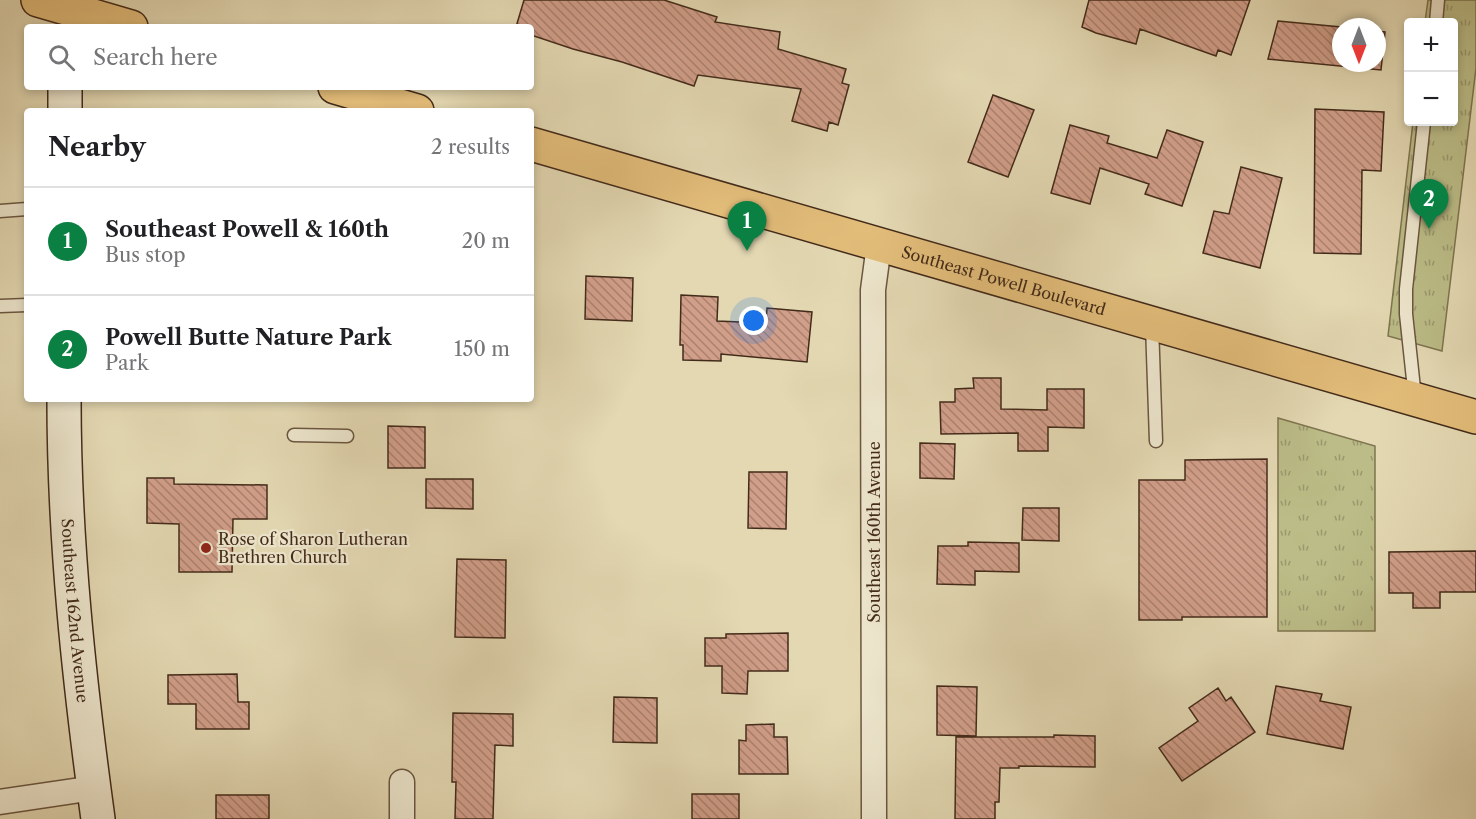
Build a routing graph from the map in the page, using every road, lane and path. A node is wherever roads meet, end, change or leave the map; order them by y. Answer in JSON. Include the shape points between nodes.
{"nodes":[{"id":1,"x":1438,"y":0,"type":"edge"},
{"id":2,"x":56,"y":12,"type":"edge"},
{"id":3,"x":1436,"y":18,"type":"edge"},
{"id":4,"x":116,"y":24,"type":"edge"},
{"id":5,"x":65,"y":90,"type":"edge"},
{"id":6,"x":345,"y":90,"type":"edge"},
{"id":7,"x":65,"y":108,"type":"edge"},
{"id":8,"x":407,"y":108,"type":"edge"},
{"id":9,"x":1424,"y":126,"type":"edge"},
{"id":10,"x":534,"y":145,"type":"edge"},
{"id":11,"x":24,"y":209,"type":"edge"},
{"id":12,"x":0,"y":211,"type":"edge"},
{"id":13,"x":879,"y":245,"type":"junction"},
{"id":14,"x":24,"y":305,"type":"edge"},
{"id":15,"x":0,"y":306,"type":"edge"},
{"id":16,"x":1152,"y":324,"type":"junction"},
{"id":17,"x":1415,"y":400,"type":"junction"},
{"id":18,"x":64,"y":402,"type":"edge"},
{"id":19,"x":1476,"y":417,"type":"edge"},
{"id":20,"x":294,"y":435,"type":"dead end"},
{"id":21,"x":347,"y":436,"type":"dead end"},
{"id":22,"x":1156,"y":441,"type":"dead end"},
{"id":23,"x":402,"y":782,"type":"dead end"},
{"id":24,"x":0,"y":802,"type":"edge"},
{"id":25,"x":96,"y":804,"type":"edge"},
{"id":26,"x":402,"y":819,"type":"edge"},
{"id":27,"x":874,"y":819,"type":"edge"}],
"edges":[{"from":1,"to":3,"type":"lane"},
{"from":2,"to":4,"type":"main road"},
{"from":5,"to":7,"type":"main road"},
{"from":6,"to":8,"type":"main road"},
{"from":9,"to":17,"type":"lane","via":[[1406,289]]},
{"from":10,"to":13,"type":"main road","name":"Southeast Powell Boulevard"},
{"from":11,"to":12,"type":"lane"},
{"from":13,"to":16,"type":"main road","name":"Southeast Powell Boulevard"},
{"from":13,"to":27,"type":"street","name":"Southeast 160th Avenue","via":[[873,290]]},
{"from":14,"to":15,"type":"lane"},
{"from":16,"to":17,"type":"main road","name":"Southeast Powell Boulevard"},
{"from":16,"to":22,"type":"lane"},
{"from":17,"to":19,"type":"main road","name":"Southeast Powell Boulevard"},
{"from":18,"to":25,"type":"main road","name":"Southeast 162nd Avenue","via":[[74,624]]},
{"from":20,"to":21,"type":"lane"},
{"from":23,"to":26,"type":"street"},
{"from":24,"to":25,"type":"street"}]}
